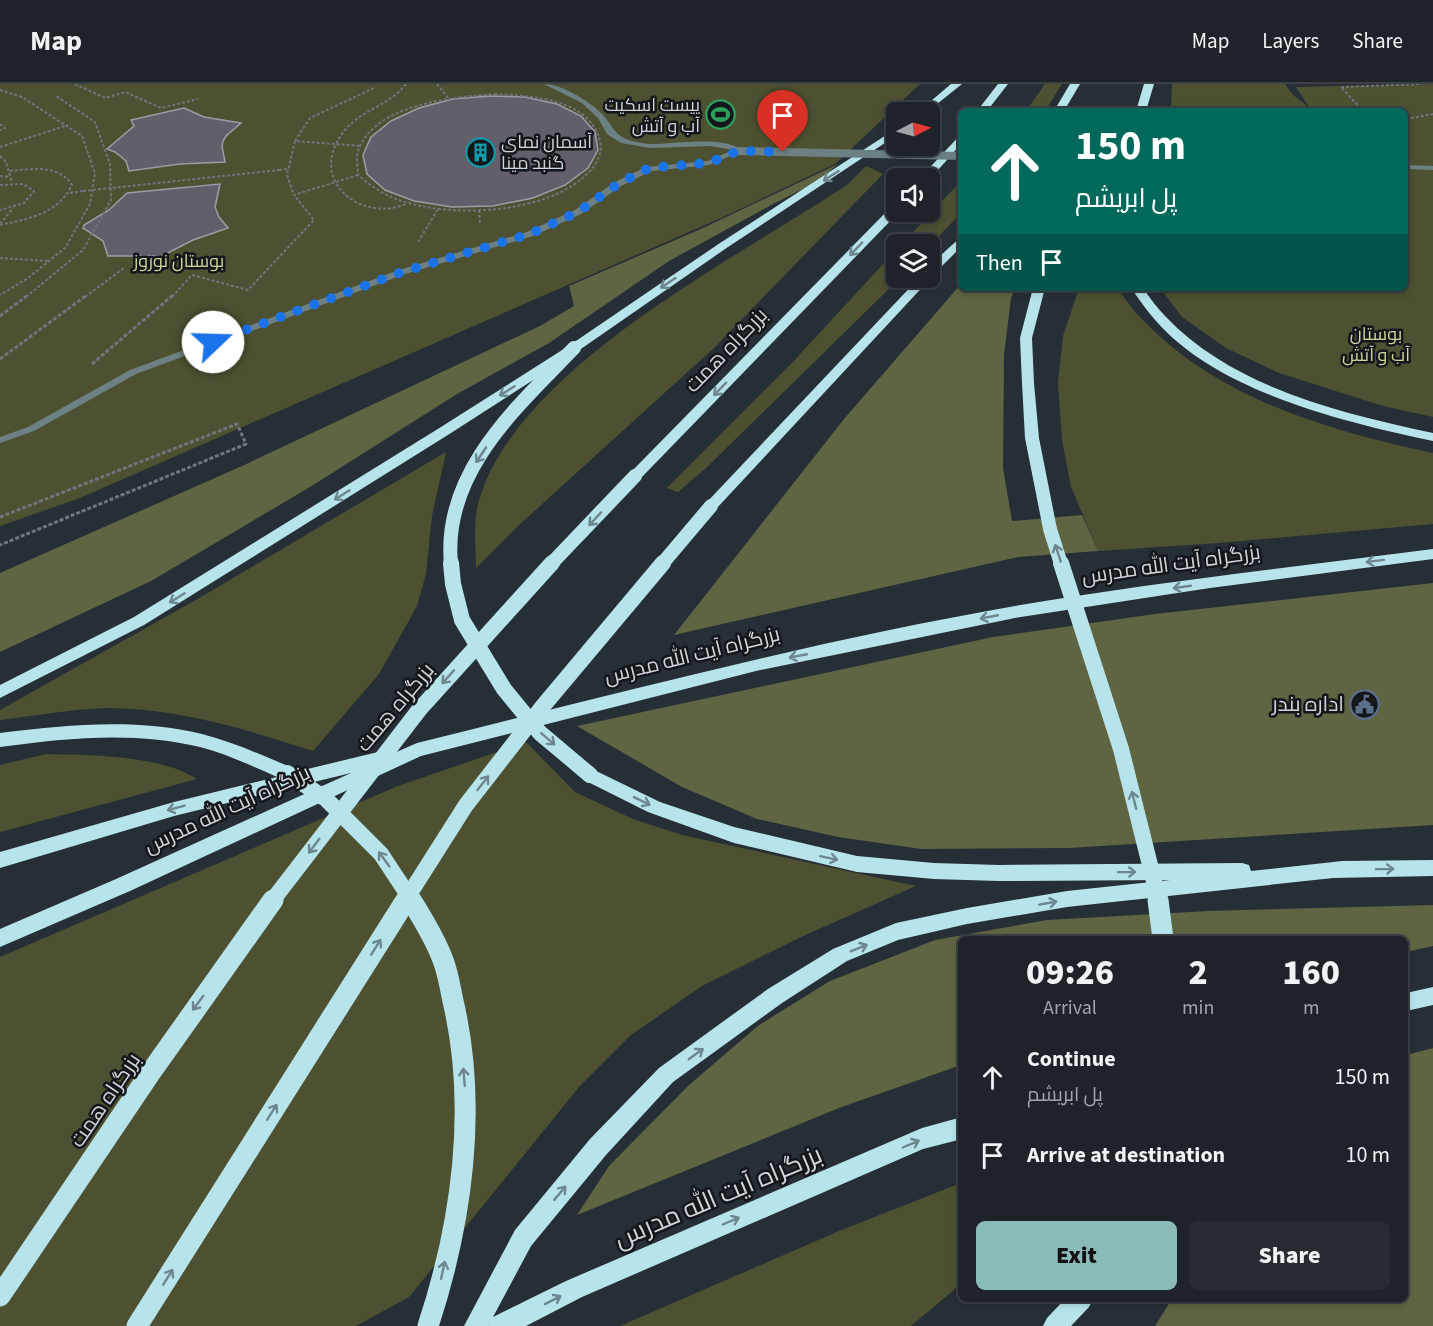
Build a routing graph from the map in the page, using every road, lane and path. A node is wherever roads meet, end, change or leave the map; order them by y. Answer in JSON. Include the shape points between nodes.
{"nodes":[{"id":1,"x":75,"y":84,"type":"edge"},
{"id":2,"x":406,"y":84,"type":"edge"},
{"id":3,"x":437,"y":84,"type":"edge"},
{"id":4,"x":547,"y":84,"type":"edge"},
{"id":5,"x":957,"y":84,"type":"edge"},
{"id":6,"x":1003,"y":84,"type":"edge"},
{"id":7,"x":1075,"y":84,"type":"edge"},
{"id":8,"x":1149,"y":84,"type":"edge"},
{"id":9,"x":1422,"y":84,"type":"edge"},
{"id":10,"x":374,"y":88,"type":"dead end"},
{"id":11,"x":0,"y":90,"type":"edge"},
{"id":12,"x":56,"y":96,"type":"dead end"},
{"id":13,"x":198,"y":99,"type":"dead end"},
{"id":14,"x":448,"y":99,"type":"junction"},
{"id":15,"x":934,"y":102,"type":"edge"},
{"id":16,"x":984,"y":108,"type":"edge"},
{"id":17,"x":1061,"y":108,"type":"edge"},
{"id":18,"x":1142,"y":108,"type":"edge"},
{"id":19,"x":1360,"y":108,"type":"edge"},
{"id":20,"x":1433,"y":114,"type":"edge"},
{"id":21,"x":1408,"y":119,"type":"edge"},
{"id":22,"x":0,"y":124,"type":"edge"},
{"id":23,"x":68,"y":125,"type":"junction"},
{"id":24,"x":0,"y":130,"type":"edge"},
{"id":25,"x":886,"y":138,"type":"edge"},
{"id":26,"x":295,"y":141,"type":"junction"},
{"id":27,"x":958,"y":141,"type":"edge"},
{"id":28,"x":334,"y":143,"type":"junction"},
{"id":29,"x":362,"y":146,"type":"junction"},
{"id":30,"x":0,"y":147,"type":"edge"},
{"id":31,"x":738,"y":151,"type":"junction"},
{"id":32,"x":0,"y":156,"type":"edge"},
{"id":33,"x":958,"y":156,"type":"edge"},
{"id":34,"x":1408,"y":167,"type":"edge"},
{"id":35,"x":934,"y":168,"type":"edge"},
{"id":36,"x":1433,"y":168,"type":"edge"},
{"id":37,"x":287,"y":169,"type":"junction"},
{"id":38,"x":9,"y":171,"type":"junction"},
{"id":39,"x":358,"y":175,"type":"junction"},
{"id":40,"x":0,"y":176,"type":"edge"},
{"id":41,"x":10,"y":177,"type":"junction"},
{"id":42,"x":334,"y":182,"type":"junction"},
{"id":43,"x":12,"y":183,"type":"junction"},
{"id":44,"x":0,"y":185,"type":"edge"},
{"id":45,"x":70,"y":193,"type":"junction"},
{"id":46,"x":294,"y":195,"type":"junction"},
{"id":47,"x":407,"y":203,"type":"junction"},
{"id":48,"x":15,"y":207,"type":"junction"},
{"id":49,"x":0,"y":210,"type":"edge"},
{"id":50,"x":2,"y":217,"type":"edge"},
{"id":51,"x":886,"y":218,"type":"edge"},
{"id":52,"x":0,"y":224,"type":"edge"},
{"id":53,"x":958,"y":243,"type":"edge"},
{"id":54,"x":0,"y":258,"type":"edge"},
{"id":55,"x":48,"y":261,"type":"junction"},
{"id":56,"x":940,"y":262,"type":"edge"},
{"id":57,"x":124,"y":268,"type":"dead end"},
{"id":58,"x":916,"y":288,"type":"edge"},
{"id":59,"x":1038,"y":291,"type":"edge"},
{"id":60,"x":1139,"y":291,"type":"edge"},
{"id":61,"x":0,"y":295,"type":"edge"},
{"id":62,"x":0,"y":316,"type":"edge"},
{"id":63,"x":574,"y":348,"type":"junction"},
{"id":64,"x":0,"y":359,"type":"edge"},
{"id":65,"x":90,"y":365,"type":"dead end"},
{"id":66,"x":1433,"y":437,"type":"edge"},
{"id":67,"x":0,"y":440,"type":"edge"},
{"id":68,"x":0,"y":517,"type":"edge"},
{"id":69,"x":0,"y":545,"type":"edge"},
{"id":70,"x":1433,"y":554,"type":"edge"},
{"id":71,"x":0,"y":692,"type":"edge"},
{"id":72,"x":0,"y":740,"type":"edge"},
{"id":73,"x":417,"y":750,"type":"junction"},
{"id":74,"x":0,"y":860,"type":"edge"},
{"id":75,"x":1433,"y":868,"type":"edge"},
{"id":76,"x":1342,"y":869,"type":"junction"},
{"id":77,"x":1163,"y":936,"type":"edge"},
{"id":78,"x":0,"y":938,"type":"edge"},
{"id":79,"x":1433,"y":996,"type":"edge"},
{"id":80,"x":1408,"y":1002,"type":"edge"},
{"id":81,"x":958,"y":1129,"type":"edge"},
{"id":82,"x":0,"y":1296,"type":"edge"},
{"id":83,"x":1078,"y":1302,"type":"edge"},
{"id":84,"x":137,"y":1326,"type":"edge"},
{"id":85,"x":428,"y":1326,"type":"edge"},
{"id":86,"x":476,"y":1326,"type":"edge"},
{"id":87,"x":501,"y":1326,"type":"edge"},
{"id":88,"x":1055,"y":1326,"type":"edge"}],
"edges":[{"from":1,"to":13,"type":"path","via":[[105,98],[125,92],[161,108]]},
{"from":2,"to":28,"type":"path","via":[[351,123]]},
{"from":3,"to":14,"type":"path"},
{"from":4,"to":31,"type":"street","via":[[584,102],[601,117],[610,132],[624,141],[650,146],[711,144]]},
{"from":5,"to":15,"type":"highway"},
{"from":6,"to":16,"type":"highway"},
{"from":7,"to":17,"type":"highway"},
{"from":8,"to":18,"type":"highway"},
{"from":9,"to":19,"type":"path","via":[[1341,87]]},
{"from":10,"to":26,"type":"path","via":[[310,118]]},
{"from":11,"to":23,"type":"path"},
{"from":12,"to":62,"type":"path","via":[[94,122],[110,164],[111,200],[83,250]]},
{"from":14,"to":29,"type":"path","via":[[421,104],[390,117],[368,134]]},
{"from":14,"to":47,"type":"path","via":[[495,94],[531,96],[563,105],[587,117],[600,134],[601,153],[589,172],[563,190],[527,202],[485,210],[438,209]]},
{"from":20,"to":21,"type":"path"},
{"from":22,"to":24,"type":"path","via":[[5,128]]},
{"from":23,"to":30,"type":"path"},
{"from":23,"to":55,"type":"path","via":[[82,136],[95,172],[90,204],[65,248]]},
{"from":25,"to":63,"type":"highway","one_way":true},
{"from":26,"to":28,"type":"path"},
{"from":26,"to":37,"type":"path"},
{"from":27,"to":35,"type":"highway"},
{"from":28,"to":29,"type":"path"},
{"from":28,"to":42,"type":"path"},
{"from":29,"to":39,"type":"path","via":[[357,153]]},
{"from":31,"to":33,"type":"street","bridge":true},
{"from":31,"to":67,"type":"street","via":[[709,163],[649,168],[578,212],[530,234],[402,272],[133,372],[31,429]]},
{"from":32,"to":38,"type":"path"},
{"from":34,"to":36,"type":"street"},
{"from":37,"to":45,"type":"path","bridge":true},
{"from":37,"to":46,"type":"path"},
{"from":38,"to":41,"type":"path"},
{"from":38,"to":45,"type":"path","via":[[40,170],[66,175],[72,185]]},
{"from":39,"to":42,"type":"path"},
{"from":39,"to":47,"type":"path","via":[[375,189]]},
{"from":40,"to":41,"type":"path"},
{"from":41,"to":43,"type":"path"},
{"from":42,"to":46,"type":"path"},
{"from":42,"to":47,"type":"path","via":[[364,207],[378,210]]},
{"from":43,"to":44,"type":"path"},
{"from":43,"to":48,"type":"path","via":[[27,185],[34,191],[29,200]]},
{"from":45,"to":52,"type":"path","via":[[42,213]]},
{"from":46,"to":65,"type":"path","via":[[314,220],[248,290],[192,275],[164,306]]},
{"from":48,"to":49,"type":"path"},
{"from":48,"to":50,"type":"path"},
{"from":50,"to":52,"type":"path"},
{"from":51,"to":82,"type":"highway","name":"بزرگراه همت","one_way":true,"bridge":true,"via":[[635,476],[437,690],[366,777],[192,1010]]},
{"from":53,"to":56,"type":"highway"},
{"from":54,"to":55,"type":"path"},
{"from":55,"to":61,"type":"path"},
{"from":57,"to":64,"type":"path"},
{"from":84,"to":58,"type":"highway","one_way":true,"bridge":true,"via":[[466,806],[543,706],[711,506]]},
{"from":77,"to":59,"type":"highway","one_way":true,"bridge":true,"via":[[1158,897],[1121,749],[1050,529],[1032,438],[1026,338]]},
{"from":60,"to":66,"type":"highway","via":[[1181,337],[1238,374],[1308,404]]},
{"from":63,"to":71,"type":"highway","one_way":true,"via":[[139,621]]},
{"from":63,"to":76,"type":"highway","one_way":true,"bridge":true,"via":[[509,415],[465,478],[453,513],[449,545],[462,620],[480,650],[504,689],[540,733],[590,776],[654,807],[734,835],[857,864],[934,872],[999,873]]},
{"from":68,"to":69,"type":"path","via":[[237,424],[246,444]]},
{"from":70,"to":73,"type":"highway","name":"بزرگراه آیت الله مدرس","one_way":true,"via":[[1015,612],[756,665]]},
{"from":85,"to":72,"type":"highway","one_way":true,"bridge":true,"via":[[457,1204],[467,1120],[461,1035],[444,962],[429,928],[381,854],[326,800],[287,773],[239,753],[188,738],[119,731]]},
{"from":73,"to":74,"type":"highway","one_way":true,"via":[[174,809]]},
{"from":73,"to":78,"type":"highway","name":"بزرگراه آیت الله مدرس"},
{"from":76,"to":75,"type":"highway","one_way":true},
{"from":86,"to":76,"type":"highway","one_way":true,"via":[[523,1238],[598,1147],[666,1075],[775,996],[840,955],[896,932],[1066,899]]},
{"from":79,"to":80,"type":"highway"},
{"from":87,"to":81,"type":"highway","name":"بزرگراه آیت الله مدرس","one_way":true,"via":[[585,1284],[911,1144]]},
{"from":83,"to":88,"type":"highway"}]}
